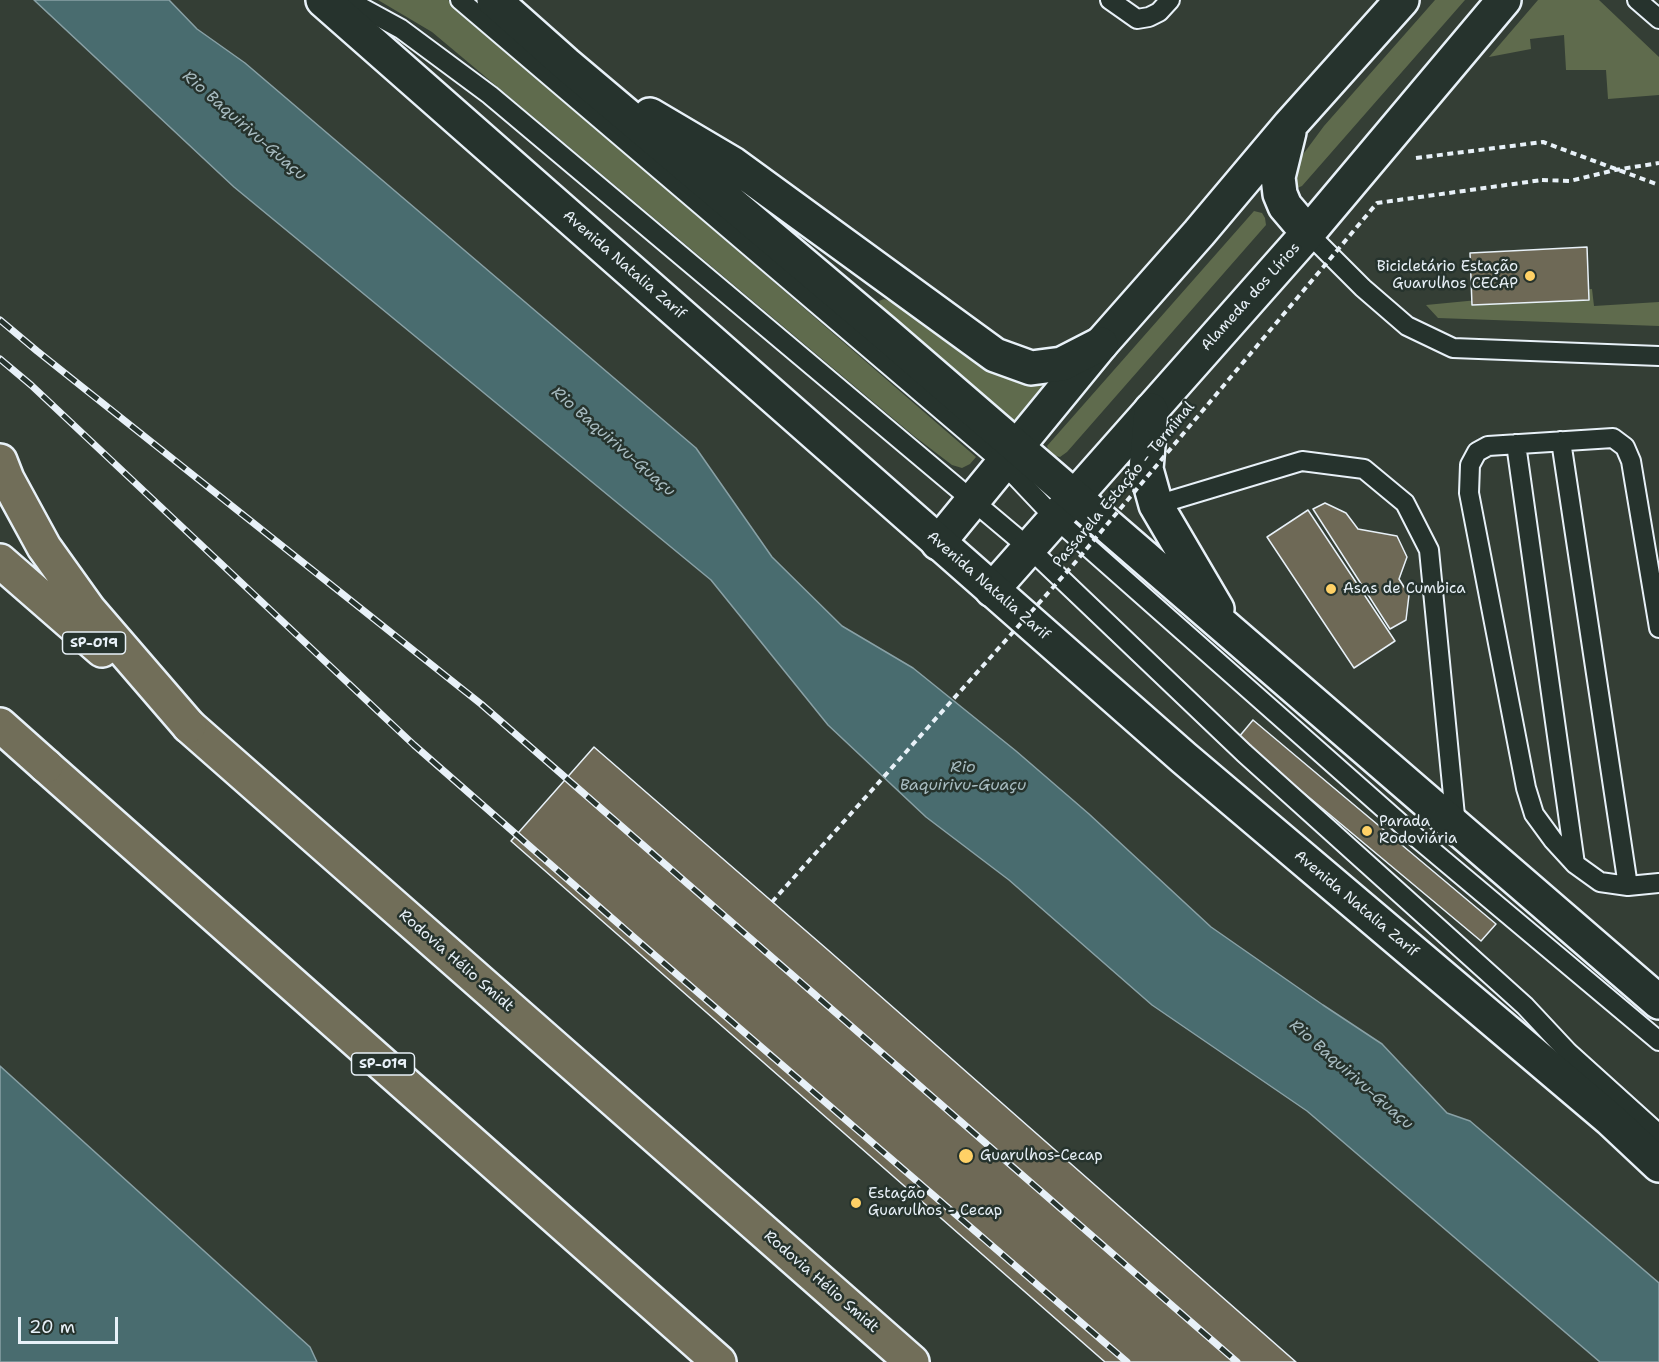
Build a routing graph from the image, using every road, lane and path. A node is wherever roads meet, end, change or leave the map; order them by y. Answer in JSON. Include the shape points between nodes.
{"nodes":[{"id":1,"x":323,"y":0,"type":"edge"},
{"id":2,"x":348,"y":0,"type":"edge"},
{"id":3,"x":460,"y":0,"type":"edge"},
{"id":4,"x":494,"y":0,"type":"edge"},
{"id":5,"x":1110,"y":0,"type":"edge"},
{"id":6,"x":1170,"y":0,"type":"edge"},
{"id":7,"x":1504,"y":0,"type":"edge"},
{"id":8,"x":1637,"y":0,"type":"edge"},
{"id":9,"x":1392,"y":4,"type":"edge"},
{"id":10,"x":1659,"y":19,"type":"edge"},
{"id":11,"x":566,"y":64,"type":"junction"},
{"id":12,"x":1290,"y":125,"type":"junction"},
{"id":13,"x":1414,"y":158,"type":"dead end"},
{"id":14,"x":1659,"y":163,"type":"edge"},
{"id":15,"x":1615,"y":170,"type":"junction"},
{"id":16,"x":1659,"y":185,"type":"edge"},
{"id":17,"x":1308,"y":233,"type":"junction"},
{"id":18,"x":1101,"y":345,"type":"junction"},
{"id":19,"x":1659,"y":356,"type":"edge"},
{"id":20,"x":1151,"y":410,"type":"junction"},
{"id":21,"x":1561,"y":441,"type":"junction"},
{"id":22,"x":1516,"y":444,"type":"junction"},
{"id":23,"x":1010,"y":456,"type":"junction"},
{"id":24,"x":0,"y":461,"type":"edge"},
{"id":25,"x":973,"y":500,"type":"junction"},
{"id":26,"x":1156,"y":506,"type":"junction"},
{"id":27,"x":1064,"y":508,"type":"junction"},
{"id":28,"x":938,"y":543,"type":"junction"},
{"id":29,"x":1029,"y":548,"type":"junction"},
{"id":30,"x":0,"y":561,"type":"edge"},
{"id":31,"x":992,"y":590,"type":"junction"},
{"id":32,"x":1656,"y":599,"type":"edge"},
{"id":33,"x":1659,"y":628,"type":"edge"},
{"id":34,"x":1232,"y":634,"type":"junction"},
{"id":35,"x":1270,"y":709,"type":"junction"},
{"id":36,"x":0,"y":725,"type":"edge"},
{"id":37,"x":189,"y":726,"type":"junction"},
{"id":38,"x":0,"y":733,"type":"edge"},
{"id":39,"x":46,"y":766,"type":"junction"},
{"id":40,"x":1456,"y":828,"type":"junction"},
{"id":41,"x":1575,"y":864,"type":"junction"},
{"id":42,"x":1659,"y":882,"type":"edge"},
{"id":43,"x":1628,"y":886,"type":"junction"},
{"id":44,"x":772,"y":902,"type":"dead end"},
{"id":45,"x":1659,"y":1002,"type":"edge"},
{"id":46,"x":1659,"y":1041,"type":"edge"},
{"id":47,"x":1659,"y":1134,"type":"edge"},
{"id":48,"x":1659,"y":1165,"type":"edge"},
{"id":49,"x":719,"y":1362,"type":"edge"},
{"id":50,"x":912,"y":1362,"type":"edge"}],
"edges":[{"from":1,"to":28,"type":"main road","name":"Avenida Natalia Zarif"},
{"from":2,"to":25,"type":"lane","via":[[401,29],[490,95]]},
{"from":3,"to":23,"type":"lane"},
{"from":4,"to":11,"type":"main road"},
{"from":5,"to":6,"type":"lane","via":[[1137,19],[1160,12]]},
{"from":7,"to":17,"type":"main road","name":"Alameda dos Lírios"},
{"from":8,"to":10,"type":"lane"},
{"from":9,"to":12,"type":"main road"},
{"from":11,"to":18,"type":"main road","via":[[732,164],[995,355],[1031,368],[1062,364]]},
{"from":11,"to":23,"type":"main road","via":[[886,334]]},
{"from":12,"to":17,"type":"main road","via":[[1278,177],[1280,194]]},
{"from":12,"to":18,"type":"main road"},
{"from":13,"to":15,"type":"path","via":[[1543,142]]},
{"from":14,"to":15,"type":"path","name":"Passarela Estação - Terminal"},
{"from":15,"to":16,"type":"path"},
{"from":15,"to":44,"type":"path","name":"Passarela Estação - Terminal","bridge":true,"via":[[1570,181],[1542,180],[1377,202],[1073,565]]},
{"from":17,"to":19,"type":"lane","via":[[1407,326],[1453,348]]},
{"from":17,"to":20,"type":"main road","name":"Alameda dos Lírios"},
{"from":18,"to":23,"type":"main road"},
{"from":20,"to":26,"type":"main road","via":[[1146,469]]},
{"from":20,"to":27,"type":"main road","name":"Alameda dos Lírios"},
{"from":21,"to":22,"type":"lane"},
{"from":21,"to":32,"type":"lane","via":[[1613,438],[1625,447],[1631,461]]},
{"from":21,"to":43,"type":"lane"},
{"from":22,"to":41,"type":"lane"},
{"from":22,"to":41,"type":"lane","via":[[1488,446],[1477,452],[1470,465],[1469,493],[1526,788],[1534,814]]},
{"from":23,"to":25,"type":"main road"},
{"from":23,"to":27,"type":"main road"},
{"from":24,"to":37,"type":"main road","via":[[44,547],[82,601]]},
{"from":25,"to":28,"type":"main road"},
{"from":25,"to":29,"type":"lane"},
{"from":26,"to":34,"type":"main road"},
{"from":26,"to":40,"type":"lane","via":[[1302,461],[1364,469],[1405,503],[1429,550]]},
{"from":27,"to":29,"type":"main road","name":"Alameda dos Lírios"},
{"from":27,"to":34,"type":"main road"},
{"from":27,"to":35,"type":"lane"},
{"from":28,"to":31,"type":"main road","name":"Avenida Natalia Zarif"},
{"from":29,"to":31,"type":"main road","name":"Alameda dos Lírios"},
{"from":29,"to":47,"type":"lane","via":[[1244,753],[1525,1006],[1568,1052]]},
{"from":30,"to":37,"type":"main road","name":"Rodovia Hélio Smidt","number":"SP-019"},
{"from":31,"to":48,"type":"main road","name":"Avenida Natalia Zarif"},
{"from":32,"to":33,"type":"lane"},
{"from":34,"to":35,"type":"lane"},
{"from":34,"to":40,"type":"main road"},
{"from":35,"to":46,"type":"lane"},
{"from":36,"to":39,"type":"main road","number":"SP-019"},
{"from":37,"to":50,"type":"main road","name":"Rodovia Hélio Smidt","number":"SP-019"},
{"from":38,"to":39,"type":"main road"},
{"from":39,"to":49,"type":"main road","number":"SP-019"},
{"from":40,"to":45,"type":"main road"},
{"from":41,"to":43,"type":"lane","via":[[1600,882]]},
{"from":42,"to":43,"type":"lane"}]}
